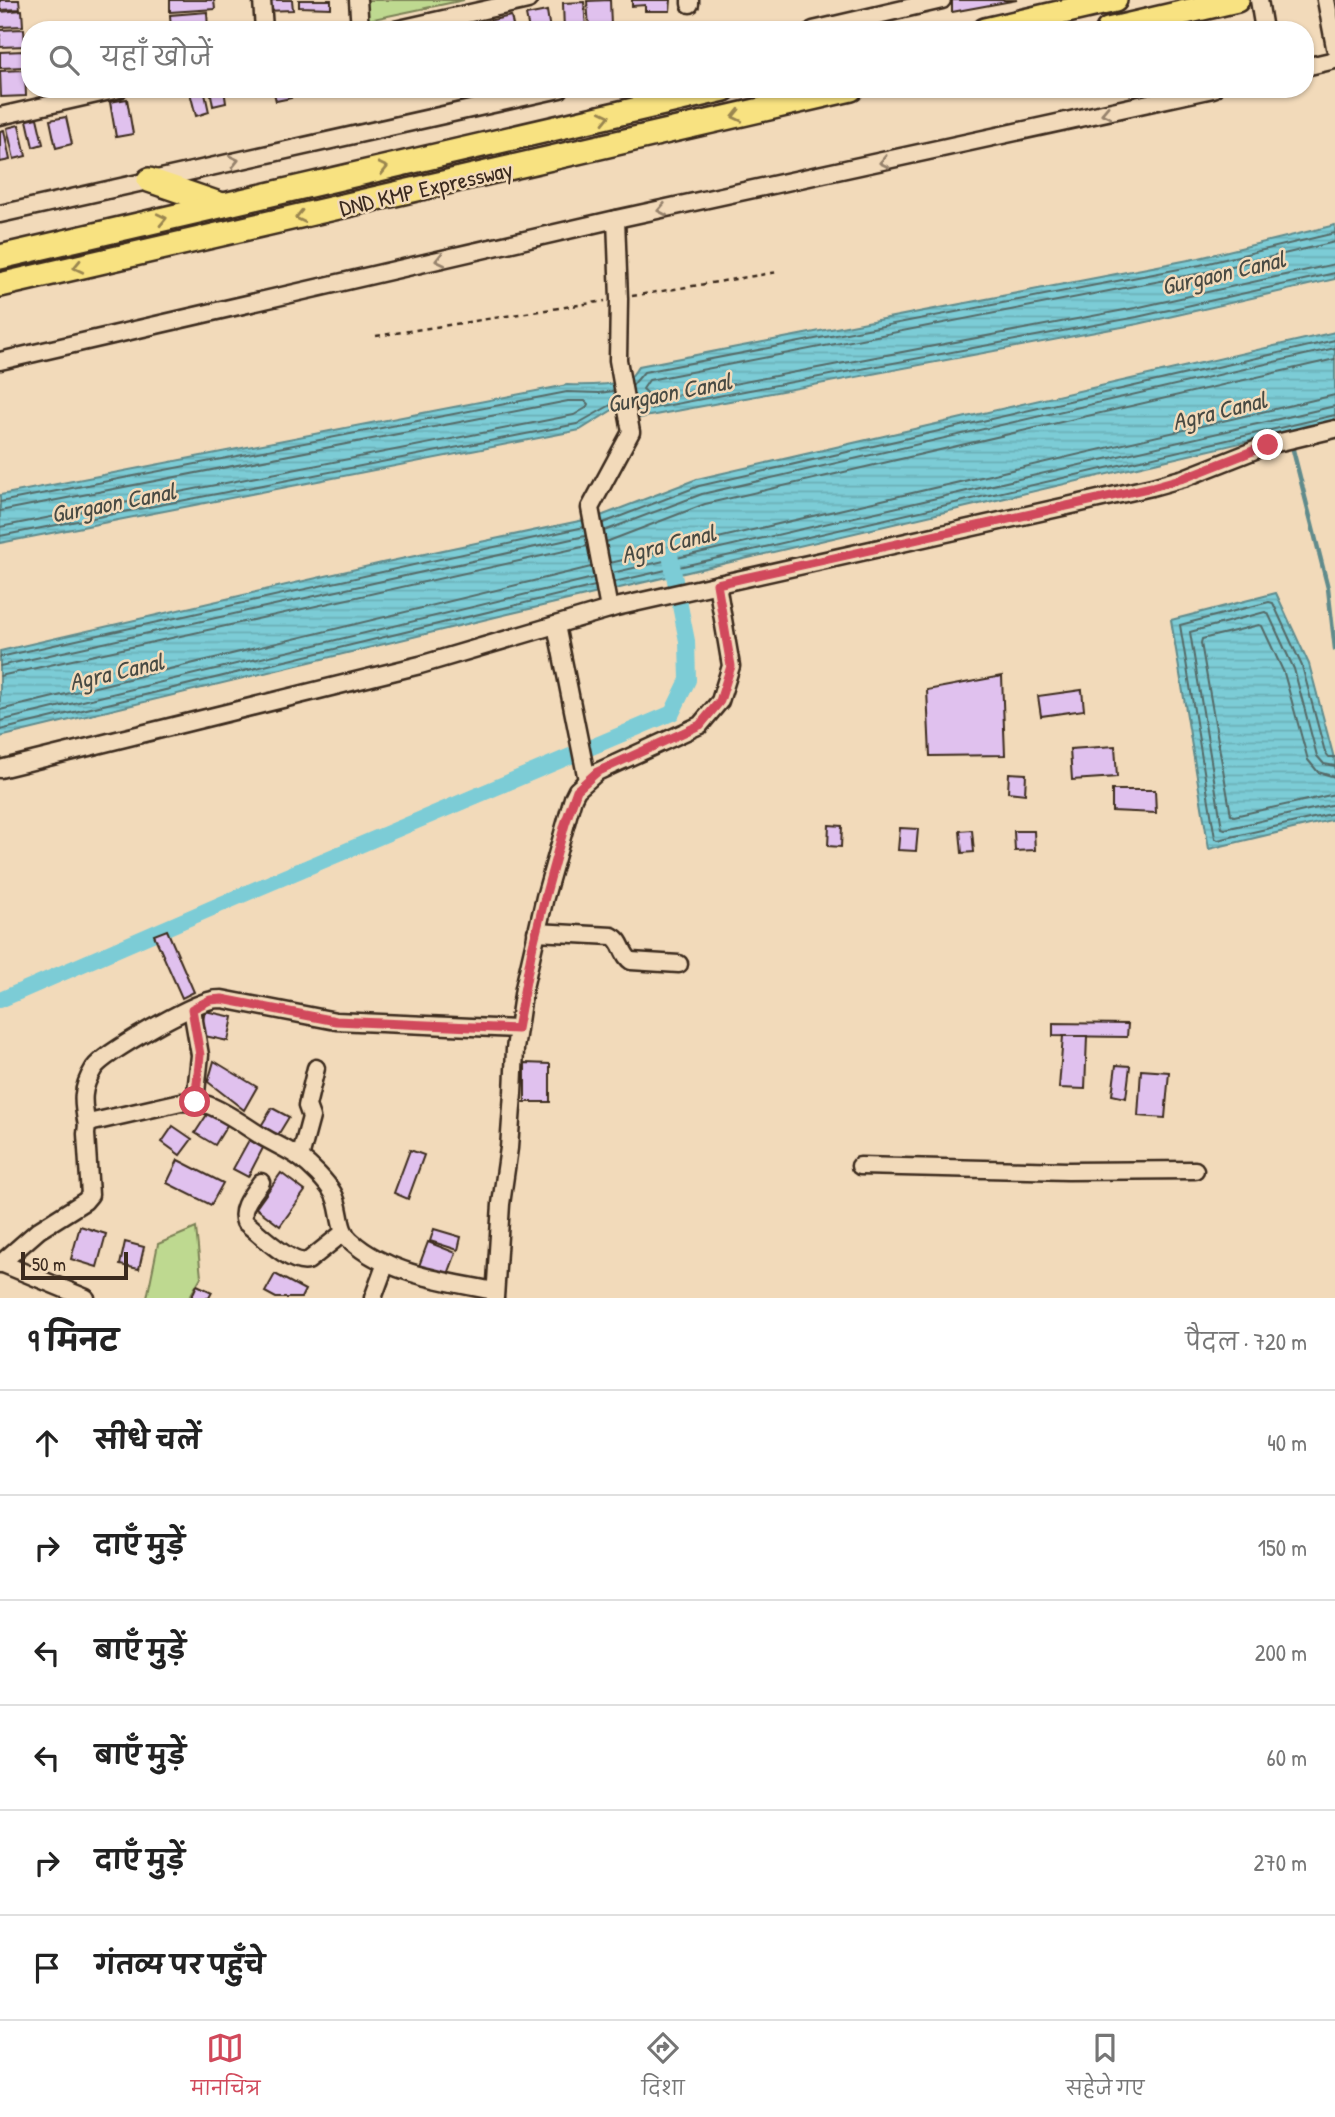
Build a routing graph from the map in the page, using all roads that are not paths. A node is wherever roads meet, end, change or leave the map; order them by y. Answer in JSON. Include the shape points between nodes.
{"nodes":[{"id":1,"x":262,"y":0,"type":"edge"},
{"id":2,"x":358,"y":0,"type":"edge"},
{"id":3,"x":528,"y":0,"type":"edge"},
{"id":4,"x":942,"y":0,"type":"edge"},
{"id":5,"x":1115,"y":0,"type":"edge"},
{"id":6,"x":1235,"y":0,"type":"edge"},
{"id":7,"x":1259,"y":0,"type":"edge"},
{"id":8,"x":1326,"y":0,"type":"edge"},
{"id":9,"x":263,"y":21,"type":"edge"},
{"id":10,"x":359,"y":21,"type":"edge"},
{"id":11,"x":435,"y":21,"type":"edge"},
{"id":12,"x":852,"y":21,"type":"edge"},
{"id":13,"x":1024,"y":21,"type":"edge"},
{"id":14,"x":1146,"y":21,"type":"edge"},
{"id":15,"x":1262,"y":21,"type":"edge"},
{"id":16,"x":1335,"y":47,"type":"edge"},
{"id":17,"x":1335,"y":60,"type":"edge"},
{"id":18,"x":1314,"y":65,"type":"edge"},
{"id":19,"x":79,"y":98,"type":"edge"},
{"id":20,"x":519,"y":98,"type":"edge"},
{"id":21,"x":685,"y":98,"type":"edge"},
{"id":22,"x":812,"y":98,"type":"edge"},
{"id":23,"x":1172,"y":98,"type":"edge"},
{"id":24,"x":0,"y":116,"type":"edge"},
{"id":25,"x":149,"y":180,"type":"junction"},
{"id":26,"x":223,"y":205,"type":"junction"},
{"id":27,"x":0,"y":214,"type":"edge"},
{"id":28,"x":616,"y":219,"type":"junction"},
{"id":29,"x":0,"y":257,"type":"edge"},
{"id":30,"x":0,"y":285,"type":"edge"},
{"id":31,"x":0,"y":361,"type":"edge"},
{"id":32,"x":1332,"y":430,"type":"edge"},
{"id":33,"x":717,"y":584,"type":"junction"},
{"id":34,"x":609,"y":609,"type":"junction"},
{"id":35,"x":555,"y":625,"type":"junction"},
{"id":36,"x":0,"y":769,"type":"edge"},
{"id":37,"x":587,"y":780,"type":"junction"},
{"id":38,"x":536,"y":932,"type":"junction"},
{"id":39,"x":679,"y":964,"type":"dead end"},
{"id":40,"x":192,"y":1009,"type":"junction"},
{"id":41,"x":517,"y":1029,"type":"junction"},
{"id":42,"x":316,"y":1068,"type":"dead end"},
{"id":43,"x":195,"y":1102,"type":"junction"},
{"id":44,"x":87,"y":1125,"type":"junction"},
{"id":45,"x":300,"y":1158,"type":"junction"},
{"id":46,"x":860,"y":1166,"type":"dead end"},
{"id":47,"x":1195,"y":1170,"type":"dead end"},
{"id":48,"x":261,"y":1182,"type":"dead end"},
{"id":49,"x":343,"y":1233,"type":"junction"},
{"id":50,"x":386,"y":1263,"type":"junction"},
{"id":51,"x":1,"y":1264,"type":"edge"},
{"id":52,"x":495,"y":1295,"type":"edge"},
{"id":53,"x":86,"y":1298,"type":"edge"},
{"id":54,"x":373,"y":1298,"type":"edge"}],
"edges":[{"from":1,"to":9,"type":"street"},
{"from":2,"to":10,"type":"street"},
{"from":3,"to":11,"type":"street"},
{"from":4,"to":12,"type":"street"},
{"from":5,"to":13,"type":"highway"},
{"from":6,"to":14,"type":"highway"},
{"from":7,"to":15,"type":"street"},
{"from":8,"to":16,"type":"street"},
{"from":17,"to":18,"type":"street"},
{"from":19,"to":24,"type":"street"},
{"from":25,"to":20,"type":"street","one_way":true},
{"from":26,"to":21,"type":"highway","name":"DND KMP Expressway","one_way":true},
{"from":22,"to":30,"type":"highway","name":"DND KMP Expressway","one_way":true},
{"from":23,"to":28,"type":"street","one_way":true},
{"from":25,"to":26,"type":"highway"},
{"from":25,"to":27,"type":"street"},
{"from":29,"to":26,"type":"highway","name":"DND KMP Expressway","one_way":true},
{"from":28,"to":31,"type":"street","one_way":true},
{"from":28,"to":34,"type":"street","via":[[618,360],[631,432],[590,508]]},
{"from":32,"to":33,"type":"street","via":[[1268,445],[1152,487]]},
{"from":33,"to":34,"type":"street"},
{"from":33,"to":37,"type":"street","via":[[731,666],[720,701],[700,725]]},
{"from":34,"to":35,"type":"street"},
{"from":35,"to":36,"type":"street","via":[[373,677]]},
{"from":35,"to":37,"type":"street"},
{"from":37,"to":38,"type":"street","via":[[573,798]]},
{"from":38,"to":39,"type":"street","via":[[612,936],[631,961]]},
{"from":38,"to":41,"type":"street"},
{"from":40,"to":41,"type":"street","via":[[222,999],[336,1021]]},
{"from":40,"to":43,"type":"street","via":[[200,1055]]},
{"from":40,"to":44,"type":"street","via":[[100,1060],[83,1093]]},
{"from":41,"to":52,"type":"street"},
{"from":42,"to":45,"type":"street","via":[[307,1106],[311,1117]]},
{"from":43,"to":44,"type":"street"},
{"from":43,"to":45,"type":"street","via":[[218,1109]]},
{"from":44,"to":51,"type":"street","via":[[90,1195],[39,1230]]},
{"from":45,"to":49,"type":"street","via":[[335,1196]]},
{"from":46,"to":47,"type":"street"},
{"from":48,"to":49,"type":"street","via":[[245,1206],[243,1218],[293,1260],[308,1261]]},
{"from":49,"to":50,"type":"street"},
{"from":50,"to":52,"type":"street"},
{"from":50,"to":54,"type":"street"},
{"from":51,"to":53,"type":"street"}]}
